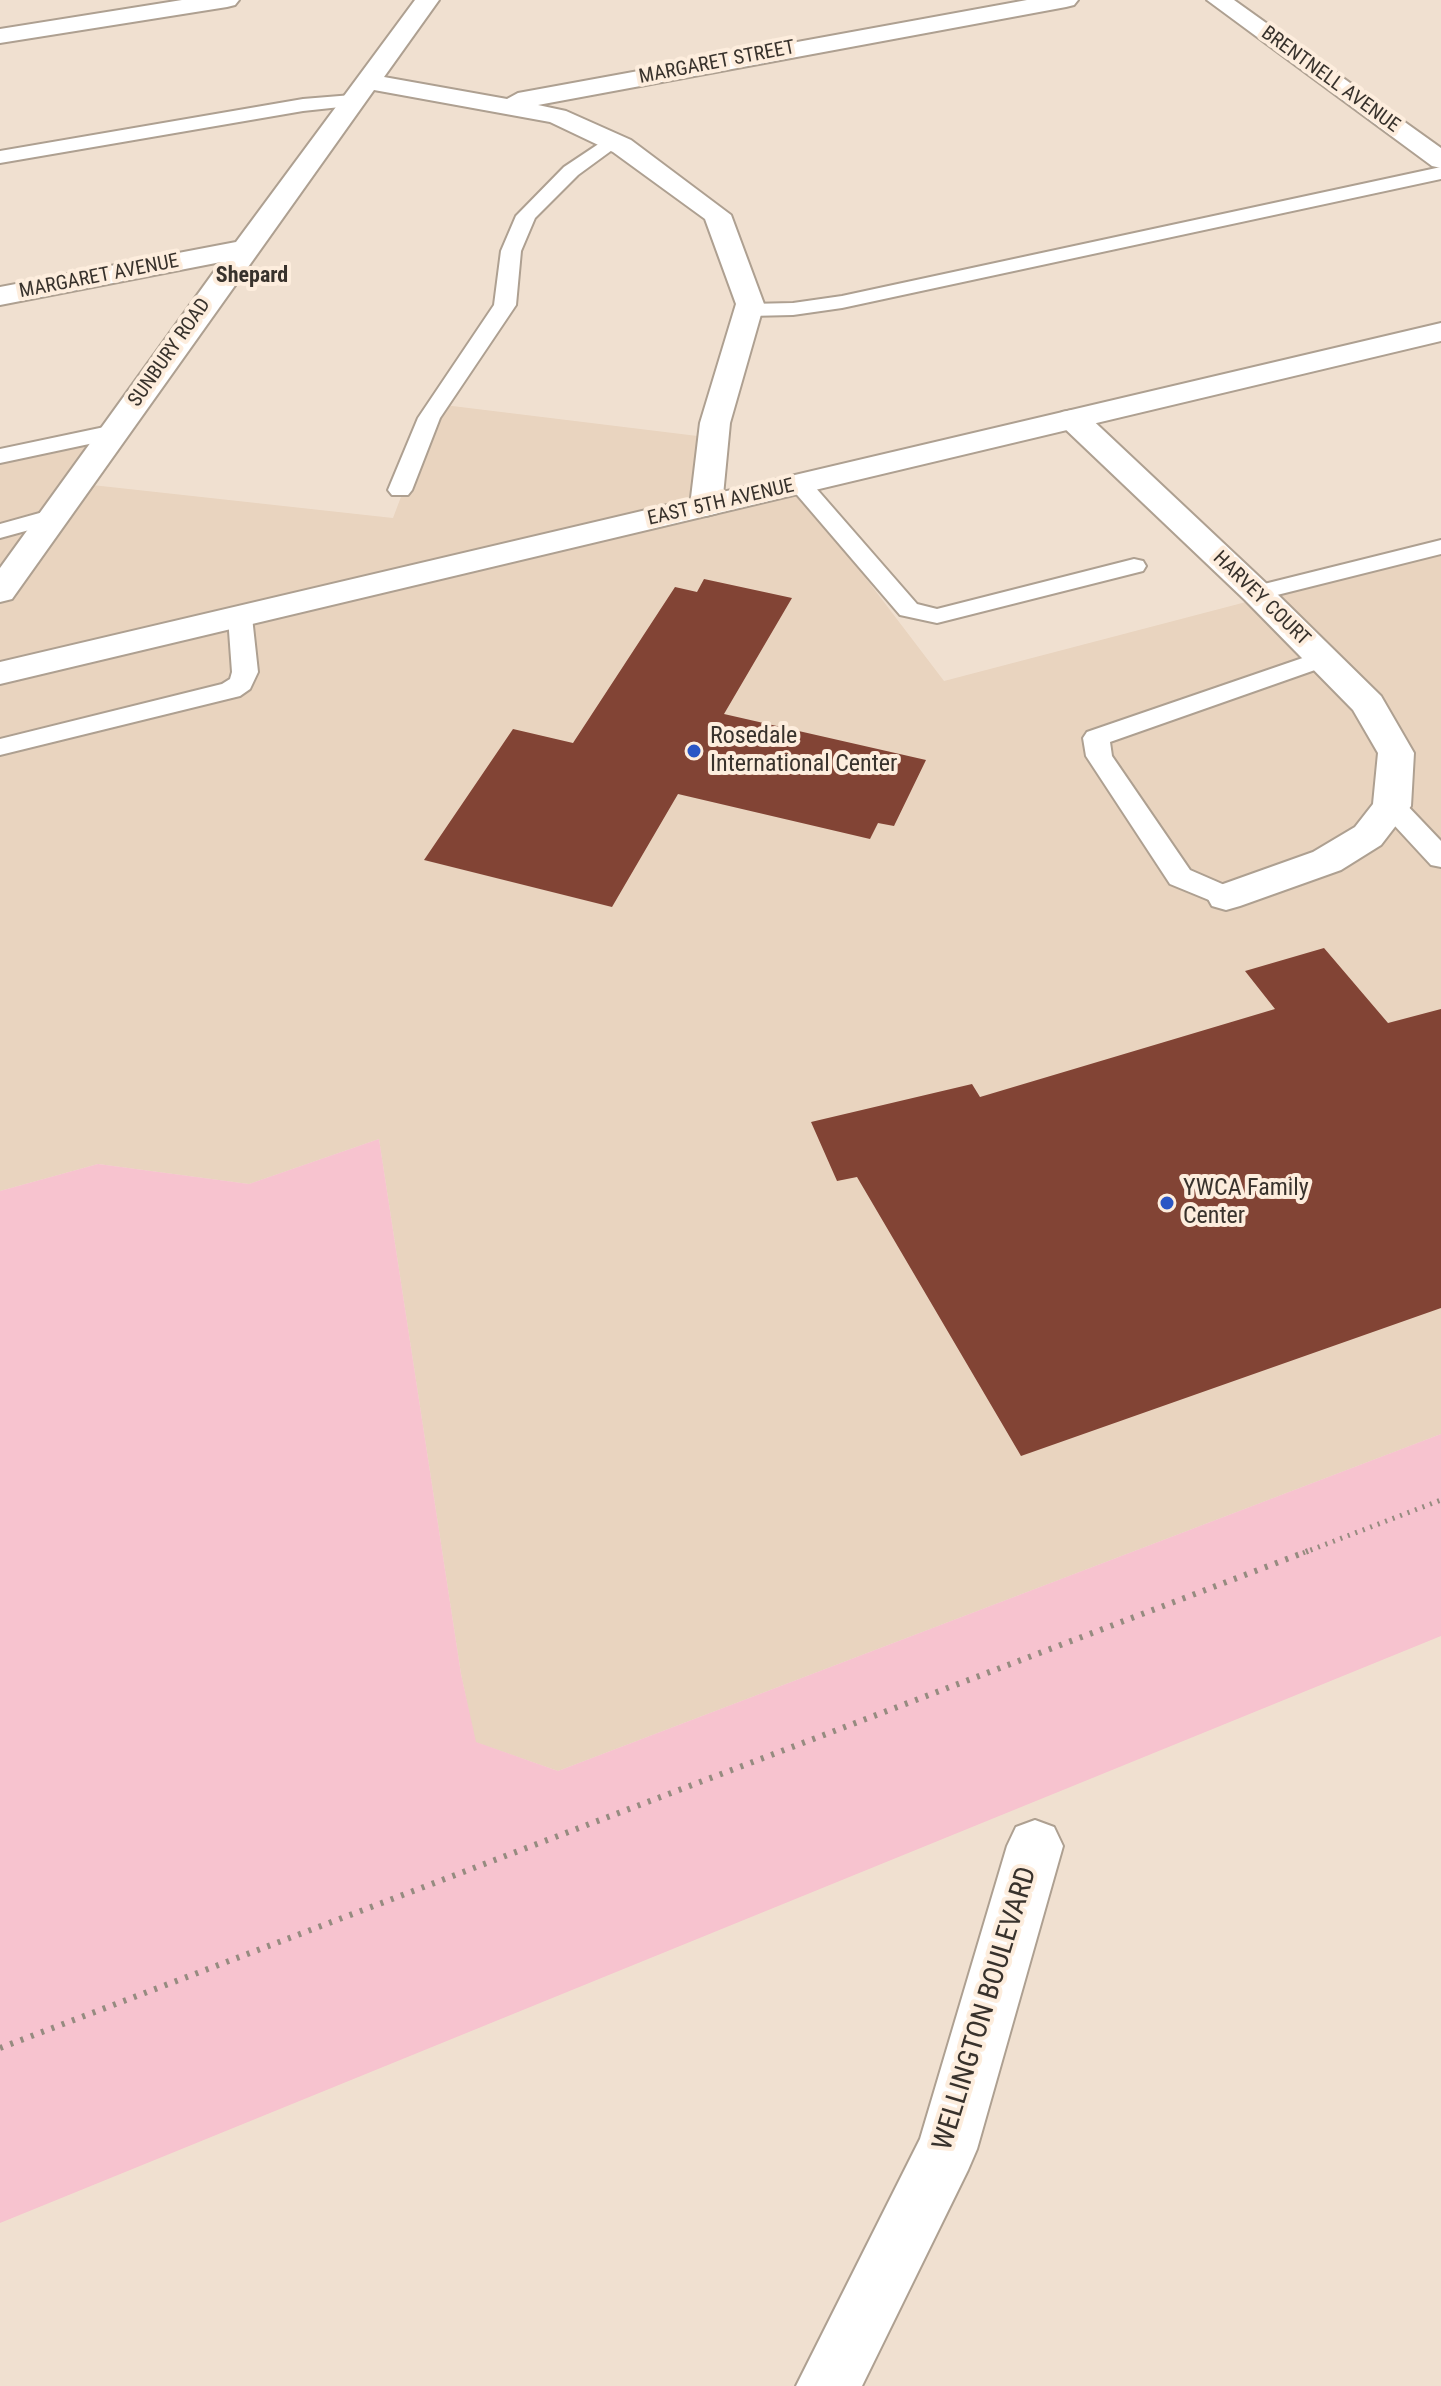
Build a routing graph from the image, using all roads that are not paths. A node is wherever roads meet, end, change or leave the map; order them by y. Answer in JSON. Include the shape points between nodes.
{"nodes":[{"id":1,"x":227,"y":0,"type":"edge"},
{"id":2,"x":427,"y":0,"type":"edge"},
{"id":3,"x":1066,"y":0,"type":"edge"},
{"id":4,"x":1219,"y":0,"type":"edge"},
{"id":5,"x":0,"y":36,"type":"edge"},
{"id":6,"x":360,"y":91,"type":"junction"},
{"id":7,"x":497,"y":105,"type":"junction"},
{"id":8,"x":612,"y":141,"type":"junction"},
{"id":9,"x":0,"y":157,"type":"edge"},
{"id":10,"x":1441,"y":160,"type":"edge"},
{"id":11,"x":1441,"y":173,"type":"edge"},
{"id":12,"x":245,"y":249,"type":"junction"},
{"id":13,"x":0,"y":296,"type":"edge"},
{"id":14,"x":749,"y":310,"type":"junction"},
{"id":15,"x":1441,"y":332,"type":"edge"},
{"id":16,"x":1073,"y":419,"type":"junction"},
{"id":17,"x":114,"y":432,"type":"junction"},
{"id":18,"x":0,"y":456,"type":"edge"},
{"id":19,"x":800,"y":484,"type":"junction"},
{"id":20,"x":400,"y":490,"type":"dead end"},
{"id":21,"x":706,"y":506,"type":"junction"},
{"id":22,"x":54,"y":516,"type":"junction"},
{"id":23,"x":0,"y":531,"type":"edge"},
{"id":24,"x":1441,"y":547,"type":"edge"},
{"id":25,"x":1134,"y":566,"type":"dead end"},
{"id":26,"x":0,"y":592,"type":"edge"},
{"id":27,"x":1257,"y":593,"type":"junction"},
{"id":28,"x":240,"y":617,"type":"junction"},
{"id":29,"x":1323,"y":659,"type":"junction"},
{"id":30,"x":0,"y":673,"type":"edge"},
{"id":31,"x":0,"y":747,"type":"edge"},
{"id":32,"x":1392,"y":806,"type":"junction"},
{"id":33,"x":1441,"y":858,"type":"edge"},
{"id":34,"x":1226,"y":897,"type":"joint"},
{"id":35,"x":1035,"y":1846,"type":"dead end"},
{"id":36,"x":828,"y":2386,"type":"edge"}],
"edges":[{"from":1,"to":5,"type":"street"},
{"from":2,"to":6,"type":"street","name":"SUNBURY ROAD"},
{"from":3,"to":7,"type":"street","name":"MARGARET STREET"},
{"from":4,"to":10,"type":"street","name":"BRENTNELL AVENUE"},
{"from":6,"to":7,"type":"street","name":"MARGARET STREET"},
{"from":6,"to":9,"type":"lane"},
{"from":6,"to":12,"type":"street","name":"SUNBURY ROAD"},
{"from":7,"to":8,"type":"street","via":[[557,116]]},
{"from":8,"to":14,"type":"street","via":[[717,215]]},
{"from":8,"to":20,"type":"lane","via":[[571,171],[526,216],[511,251],[505,305],[429,418]]},
{"from":11,"to":14,"type":"lane","via":[[842,302]]},
{"from":12,"to":13,"type":"street","name":"MARGARET AVENUE"},
{"from":12,"to":17,"type":"street","name":"SUNBURY ROAD"},
{"from":14,"to":21,"type":"street","via":[[715,423]]},
{"from":15,"to":16,"type":"street","name":"EAST 5TH AVENUE"},
{"from":16,"to":19,"type":"street","name":"EAST 5TH AVENUE"},
{"from":16,"to":27,"type":"street","name":"HARVEY COURT"},
{"from":17,"to":18,"type":"lane"},
{"from":17,"to":22,"type":"street","name":"SUNBURY ROAD"},
{"from":19,"to":21,"type":"street","name":"EAST 5TH AVENUE"},
{"from":19,"to":25,"type":"lane","via":[[909,610],[937,616]]},
{"from":21,"to":28,"type":"street","name":"EAST 5TH AVENUE"},
{"from":22,"to":23,"type":"lane"},
{"from":22,"to":26,"type":"street","name":"SUNBURY ROAD"},
{"from":24,"to":27,"type":"lane"},
{"from":27,"to":29,"type":"street","name":"HARVEY COURT"},
{"from":28,"to":30,"type":"street","name":"EAST 5TH AVENUE"},
{"from":28,"to":31,"type":"lane","via":[[245,672],[231,690]]},
{"from":29,"to":32,"type":"street","name":"HARVEY COURT","via":[[1368,704],[1396,753]]},
{"from":29,"to":34,"type":"lane","via":[[1096,738],[1099,756],[1180,877]]},
{"from":32,"to":33,"type":"lane"},
{"from":32,"to":34,"type":"street","via":[[1368,836],[1327,861]]},
{"from":35,"to":36,"type":"street","name":"WELLINGTON BOULEVARD","via":[[947,2149]]}]}
